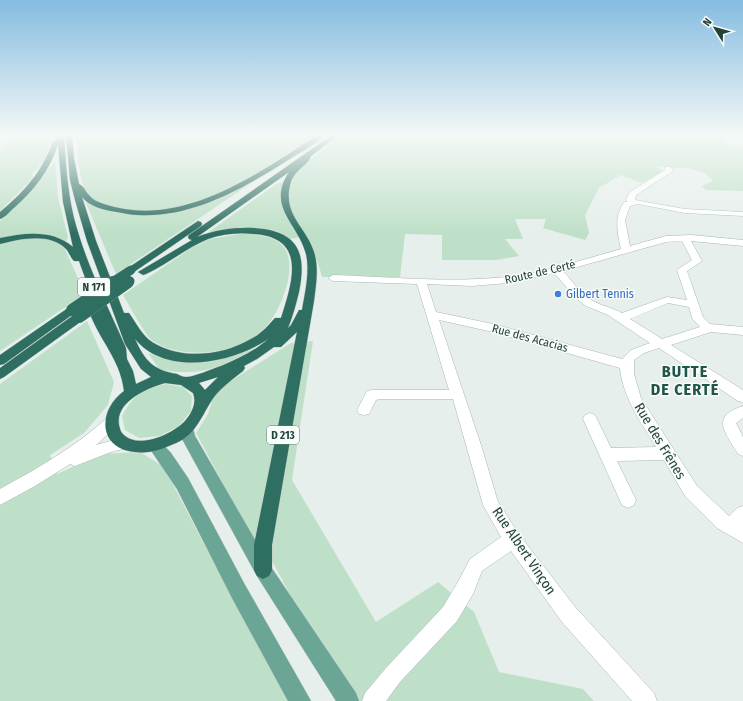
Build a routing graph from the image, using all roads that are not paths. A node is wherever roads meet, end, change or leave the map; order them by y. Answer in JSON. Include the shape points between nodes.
{"nodes":[{"id":1,"x":44,"y":168,"type":"edge"},
{"id":2,"x":62,"y":168,"type":"edge"},
{"id":3,"x":72,"y":168,"type":"edge"},
{"id":4,"x":268,"y":168,"type":"edge"},
{"id":5,"x":282,"y":168,"type":"edge"},
{"id":6,"x":290,"y":168,"type":"edge"},
{"id":7,"x":295,"y":168,"type":"edge"},
{"id":8,"x":668,"y":169,"type":"dead end"},
{"id":9,"x":76,"y":186,"type":"junction"},
{"id":10,"x":632,"y":203,"type":"junction"},
{"id":11,"x":743,"y":214,"type":"edge"},
{"id":12,"x":0,"y":216,"type":"edge"},
{"id":13,"x":685,"y":238,"type":"junction"},
{"id":14,"x":0,"y":241,"type":"edge"},
{"id":15,"x":743,"y":243,"type":"edge"},
{"id":16,"x":626,"y":250,"type":"junction"},
{"id":17,"x":556,"y":270,"type":"junction"},
{"id":18,"x":143,"y":272,"type":"junction"},
{"id":19,"x":130,"y":276,"type":"junction"},
{"id":20,"x":333,"y":278,"type":"dead end"},
{"id":21,"x":421,"y":282,"type":"junction"},
{"id":22,"x":309,"y":301,"type":"junction"},
{"id":23,"x":115,"y":302,"type":"junction"},
{"id":24,"x":693,"y":304,"type":"junction"},
{"id":25,"x":75,"y":314,"type":"junction"},
{"id":26,"x":288,"y":315,"type":"junction"},
{"id":27,"x":432,"y":315,"type":"junction"},
{"id":28,"x":621,"y":318,"type":"junction"},
{"id":29,"x":708,"y":329,"type":"junction"},
{"id":30,"x":743,"y":331,"type":"edge"},
{"id":31,"x":660,"y":344,"type":"junction"},
{"id":32,"x":122,"y":357,"type":"junction"},
{"id":33,"x":0,"y":361,"type":"edge"},
{"id":34,"x":626,"y":365,"type":"junction"},
{"id":35,"x":0,"y":374,"type":"edge"},
{"id":36,"x":165,"y":378,"type":"junction"},
{"id":37,"x":188,"y":381,"type":"junction"},
{"id":38,"x":131,"y":392,"type":"junction"},
{"id":39,"x":456,"y":394,"type":"junction"},
{"id":40,"x":743,"y":397,"type":"edge"},
{"id":41,"x":200,"y":409,"type":"junction"},
{"id":42,"x":364,"y":410,"type":"dead end"},
{"id":43,"x":743,"y":411,"type":"edge"},
{"id":44,"x":590,"y":419,"type":"dead end"},
{"id":45,"x":112,"y":422,"type":"junction"},
{"id":46,"x":187,"y":428,"type":"junction"},
{"id":47,"x":125,"y":443,"type":"junction"},
{"id":48,"x":155,"y":445,"type":"junction"},
{"id":49,"x":743,"y":450,"type":"edge"},
{"id":50,"x":667,"y":453,"type":"junction"},
{"id":51,"x":608,"y":456,"type":"junction"},
{"id":52,"x":45,"y":472,"type":"junction"},
{"id":53,"x":0,"y":497,"type":"edge"},
{"id":54,"x":628,"y":500,"type":"dead end"},
{"id":55,"x":743,"y":514,"type":"edge"},
{"id":56,"x":737,"y":530,"type":"edge"},
{"id":57,"x":512,"y":539,"type":"junction"},
{"id":58,"x":263,"y":570,"type":"junction"},
{"id":59,"x":300,"y":701,"type":"edge"},
{"id":60,"x":348,"y":701,"type":"edge"},
{"id":61,"x":372,"y":701,"type":"edge"},
{"id":62,"x":646,"y":701,"type":"edge"}],
"edges":[{"from":1,"to":12,"type":"highway","via":[[32,185]]},
{"from":2,"to":32,"type":"highway","number":"N 171","via":[[75,239]]},
{"from":3,"to":9,"type":"highway","number":"N 171"},
{"from":4,"to":9,"type":"highway","via":[[231,190],[201,203],[151,212],[112,209],[90,201],[83,195],[81,188]]},
{"from":5,"to":19,"type":"highway"},
{"from":6,"to":18,"type":"highway"},
{"from":7,"to":22,"type":"highway","via":[[287,179],[283,201],[288,215],[310,252],[313,271]]},
{"from":8,"to":10,"type":"street","via":[[669,172],[632,194]]},
{"from":9,"to":23,"type":"highway","number":"N 171","via":[[92,242]]},
{"from":10,"to":11,"type":"street","via":[[645,203],[685,212]]},
{"from":10,"to":16,"type":"street","via":[[627,204],[621,216]]},
{"from":13,"to":15,"type":"street","name":"Route de Certé"},
{"from":13,"to":16,"type":"street","name":"Route de Certé","via":[[666,239]]},
{"from":13,"to":24,"type":"street","via":[[697,261],[682,270]]},
{"from":14,"to":32,"type":"highway","via":[[42,236],[67,244],[78,262],[98,320]]},
{"from":16,"to":17,"type":"street","name":"Route de Certé"},
{"from":17,"to":21,"type":"street","name":"Route de Certé","via":[[508,280],[472,283]]},
{"from":17,"to":28,"type":"street","via":[[590,304],[609,310]]},
{"from":18,"to":19,"type":"highway"},
{"from":18,"to":26,"type":"highway","via":[[189,244],[214,234],[246,230],[271,233],[287,241],[296,254],[296,279]]},
{"from":19,"to":25,"type":"highway","bridge":true},
{"from":20,"to":21,"type":"street","name":"Route de Certé"},
{"from":21,"to":27,"type":"street","name":"Rue Albert Vinçon"},
{"from":22,"to":41,"type":"highway","via":[[296,327],[284,339],[221,380],[208,394]]},
{"from":22,"to":58,"type":"highway","number":"D 213","via":[[263,545]]},
{"from":23,"to":26,"type":"highway","via":[[147,345],[171,355],[194,358],[222,355],[246,346],[263,338]]},
{"from":23,"to":36,"type":"highway","number":"N 171","via":[[128,336],[144,364],[152,372]]},
{"from":24,"to":28,"type":"street","via":[[667,300]]},
{"from":24,"to":29,"type":"street","via":[[698,318]]},
{"from":25,"to":33,"type":"highway"},
{"from":25,"to":35,"type":"highway"},
{"from":26,"to":37,"type":"highway","via":[[276,337],[266,347],[238,363]]},
{"from":27,"to":34,"type":"street","name":"Rue des Acacias","via":[[493,328]]},
{"from":27,"to":39,"type":"street","name":"Rue Albert Vinçon"},
{"from":28,"to":31,"type":"street"},
{"from":29,"to":30,"type":"street","via":[[729,328]]},
{"from":29,"to":31,"type":"street"},
{"from":31,"to":34,"type":"street","via":[[633,354]]},
{"from":31,"to":40,"type":"street"},
{"from":32,"to":38,"type":"highway","number":"N 171","via":[[131,380]]},
{"from":34,"to":50,"type":"street","name":"Rue des Frênes","via":[[635,400]]},
{"from":36,"to":37,"type":"highway"},
{"from":36,"to":38,"type":"highway"},
{"from":37,"to":41,"type":"highway","via":[[199,392]]},
{"from":38,"to":45,"type":"highway","via":[[118,406]]},
{"from":39,"to":42,"type":"street","via":[[372,395]]},
{"from":39,"to":57,"type":"street","name":"Rue Albert Vinçon","via":[[491,505]]},
{"from":41,"to":46,"type":"highway"},
{"from":43,"to":49,"type":"street","via":[[729,421],[730,428]]},
{"from":44,"to":51,"type":"street"},
{"from":45,"to":47,"type":"highway","via":[[115,434]]},
{"from":45,"to":52,"type":"street","via":[[96,437]]},
{"from":46,"to":48,"type":"highway","via":[[178,436]]},
{"from":46,"to":58,"type":"main road","via":[[188,437]]},
{"from":47,"to":48,"type":"highway"},
{"from":47,"to":52,"type":"street","via":[[87,453]]},
{"from":48,"to":59,"type":"main road","via":[[187,488]]},
{"from":50,"to":51,"type":"street"},
{"from":50,"to":56,"type":"street","name":"Rue des Frênes","via":[[697,498],[723,522]]},
{"from":51,"to":54,"type":"street"},
{"from":52,"to":53,"type":"street"},
{"from":55,"to":56,"type":"street"},
{"from":57,"to":61,"type":"street","via":[[476,565],[450,614]]},
{"from":57,"to":62,"type":"street","name":"Rue Albert Vinçon","via":[[569,615]]},
{"from":58,"to":60,"type":"main road"}]}
